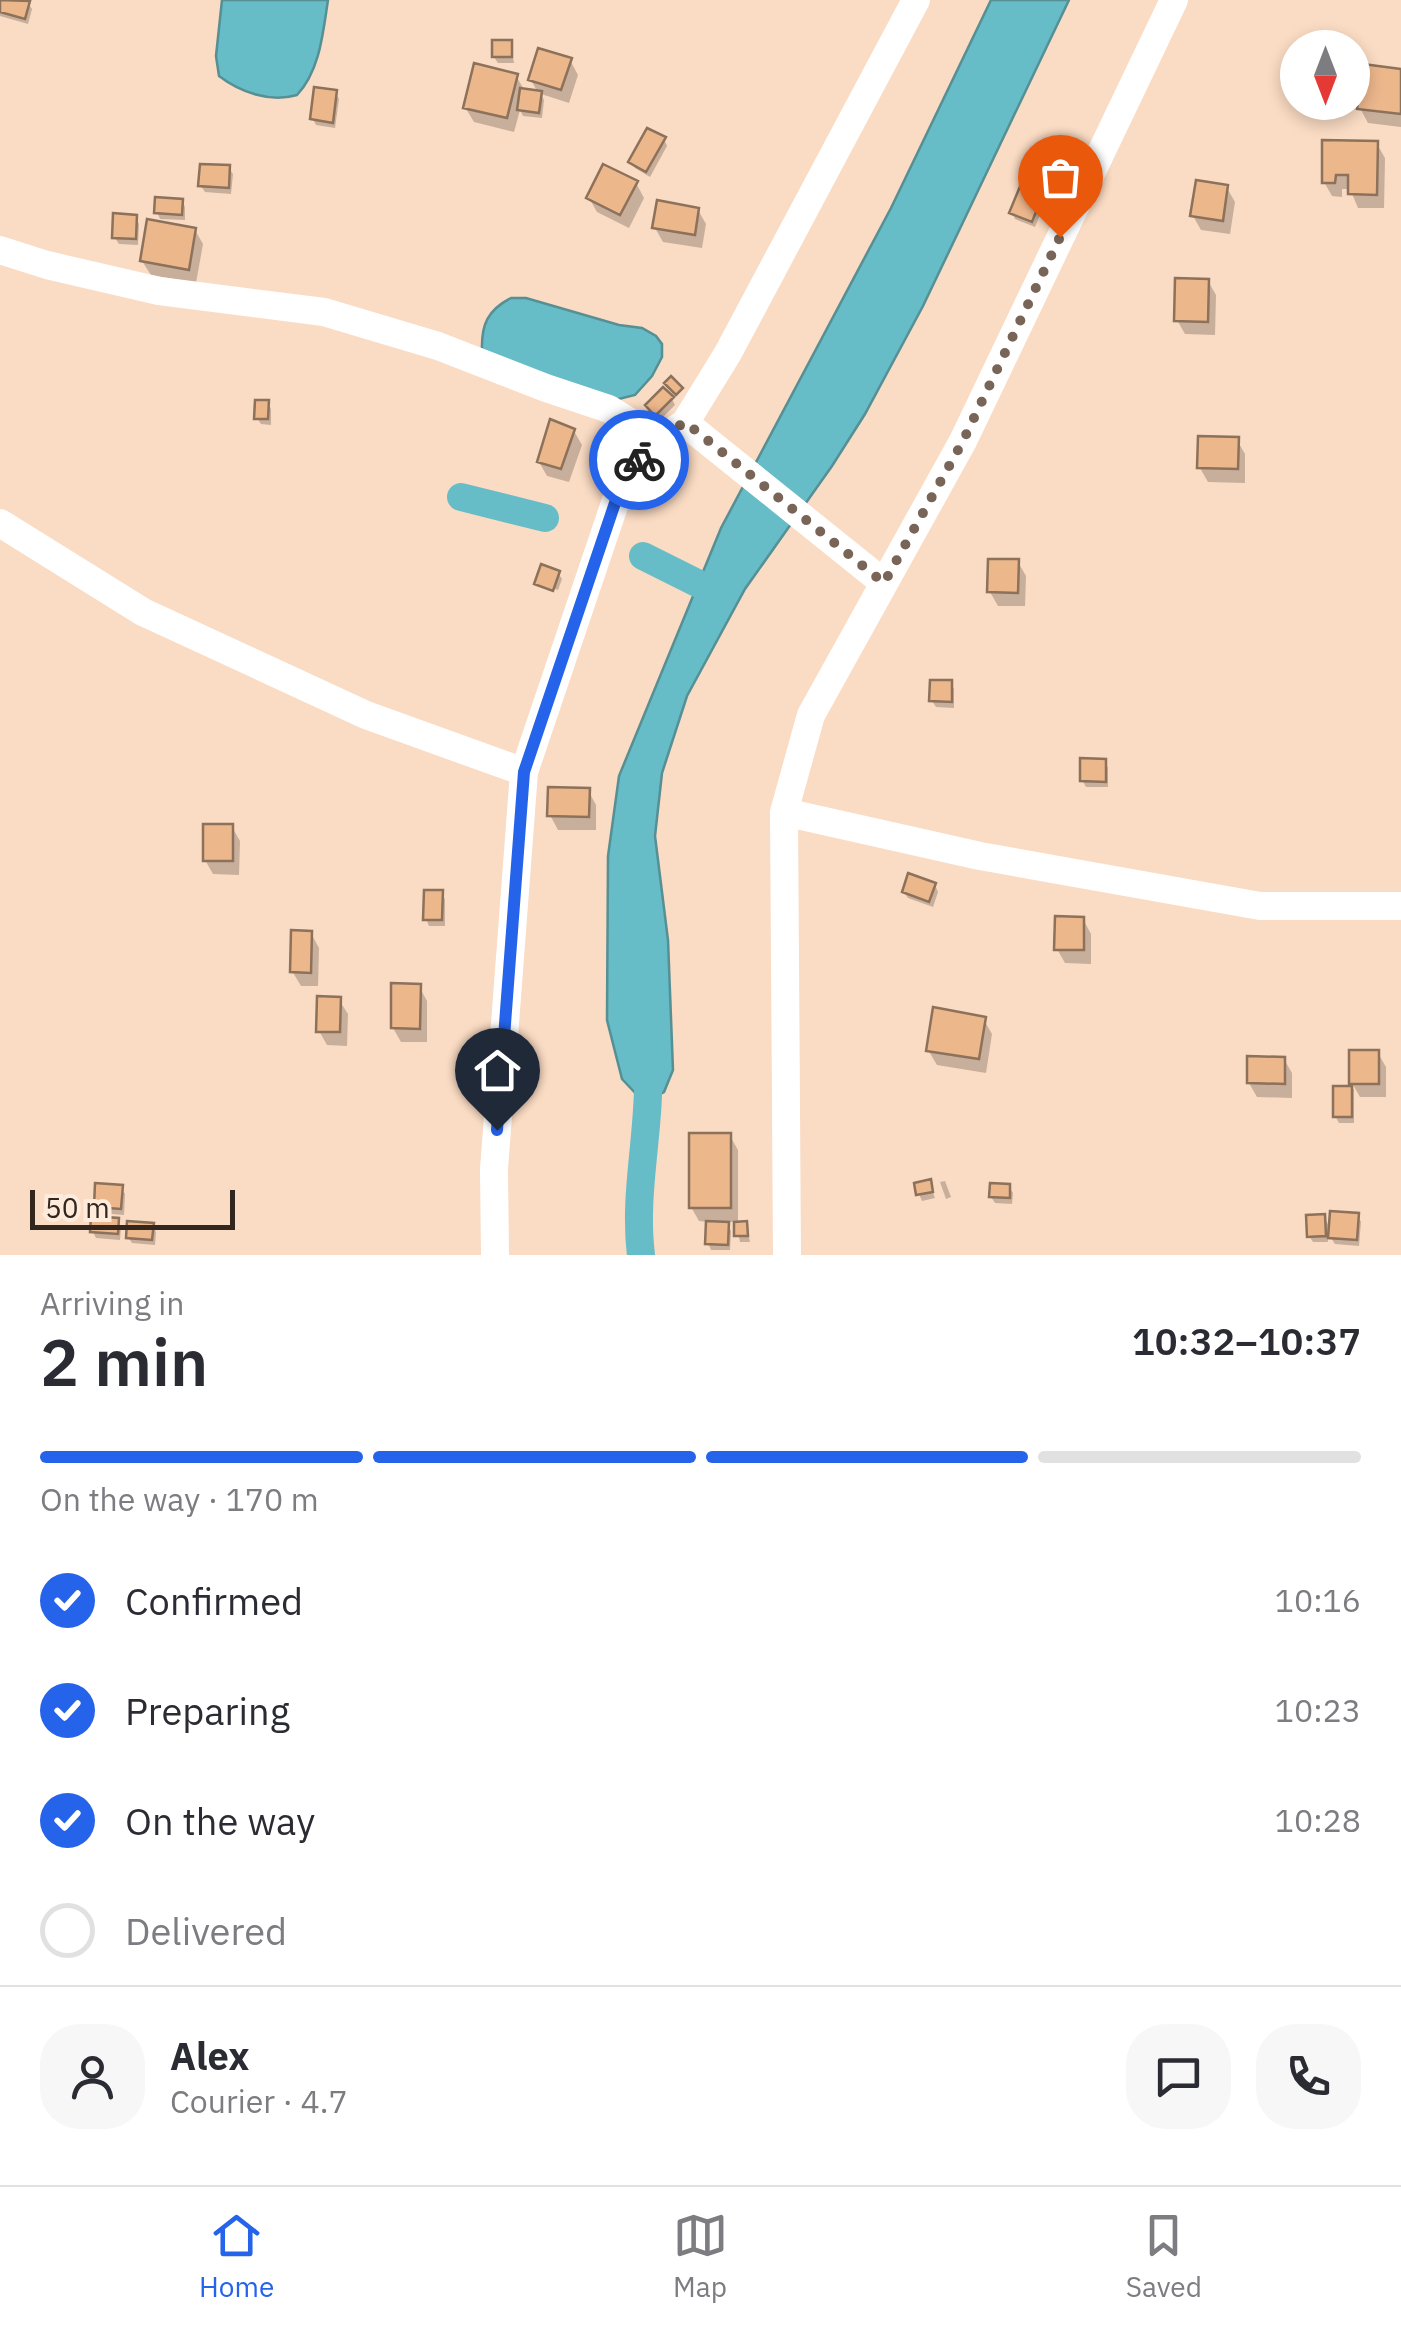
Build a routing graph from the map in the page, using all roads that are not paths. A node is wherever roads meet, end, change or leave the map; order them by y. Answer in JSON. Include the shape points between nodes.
{"nodes":[{"id":1,"x":916,"y":0,"type":"edge"},
{"id":2,"x":1174,"y":0,"type":"edge"},
{"id":3,"x":0,"y":250,"type":"edge"},
{"id":4,"x":685,"y":422,"type":"junction"},
{"id":5,"x":658,"y":440,"type":"junction"},
{"id":6,"x":0,"y":524,"type":"edge"},
{"id":7,"x":884,"y":583,"type":"junction"},
{"id":8,"x":524,"y":772,"type":"junction"},
{"id":9,"x":784,"y":812,"type":"junction"},
{"id":10,"x":1401,"y":906,"type":"edge"},
{"id":11,"x":495,"y":1255,"type":"edge"},
{"id":12,"x":787,"y":1255,"type":"edge"}],
"edges":[{"from":1,"to":4,"type":"street"},
{"from":2,"to":7,"type":"street","via":[[963,441]]},
{"from":3,"to":5,"type":"street","via":[[159,291],[324,312],[610,408]]},
{"from":4,"to":5,"type":"street"},
{"from":4,"to":7,"type":"street"},
{"from":5,"to":8,"type":"street","via":[[617,497]]},
{"from":6,"to":8,"type":"street","via":[[143,612],[366,715]]},
{"from":7,"to":9,"type":"street","via":[[810,715]]},
{"from":8,"to":11,"type":"street","via":[[494,1170]]},
{"from":9,"to":10,"type":"street","via":[[980,856],[1260,906]]},
{"from":9,"to":12,"type":"street"}]}
